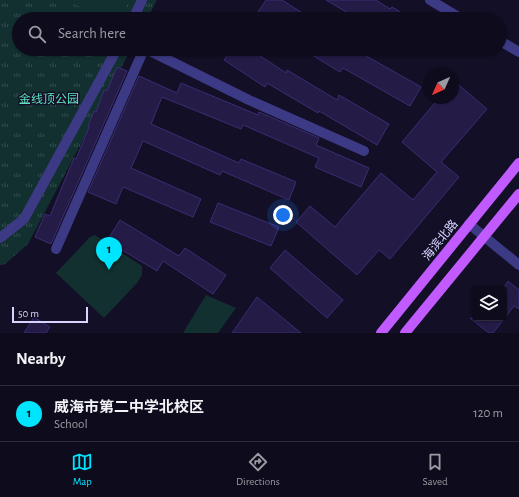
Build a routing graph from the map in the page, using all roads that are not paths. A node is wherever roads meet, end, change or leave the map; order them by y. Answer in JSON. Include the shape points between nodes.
{"nodes":[{"id":1,"x":142,"y":0,"type":"edge"},
{"id":2,"x":430,"y":0,"type":"edge"},
{"id":3,"x":136,"y":12,"type":"edge"},
{"id":4,"x":450,"y":12,"type":"edge"},
{"id":5,"x":507,"y":45,"type":"edge"},
{"id":6,"x":519,"y":52,"type":"edge"},
{"id":7,"x":113,"y":56,"type":"edge"},
{"id":8,"x":142,"y":56,"type":"edge"},
{"id":9,"x":159,"y":56,"type":"edge"},
{"id":10,"x":364,"y":151,"type":"dead end"},
{"id":11,"x":519,"y":163,"type":"edge"},
{"id":12,"x":519,"y":194,"type":"edge"},
{"id":13,"x":469,"y":224,"type":"junction"},
{"id":14,"x":485,"y":237,"type":"junction"},
{"id":15,"x":0,"y":238,"type":"edge"},
{"id":16,"x":56,"y":249,"type":"dead end"},
{"id":17,"x":519,"y":265,"type":"edge"},
{"id":18,"x":381,"y":333,"type":"edge"},
{"id":19,"x":405,"y":333,"type":"edge"}],
"edges":[{"from":1,"to":3,"type":"street"},
{"from":2,"to":4,"type":"street"},
{"from":5,"to":6,"type":"street"},
{"from":7,"to":15,"type":"street","via":[[24,219]]},
{"from":8,"to":16,"type":"street"},
{"from":9,"to":10,"type":"street"},
{"from":11,"to":13,"type":"main road","name":"海滨北路"},
{"from":12,"to":14,"type":"main road"},
{"from":13,"to":14,"type":"street"},
{"from":13,"to":18,"type":"main road","name":"海滨北路"},
{"from":14,"to":17,"type":"street"},
{"from":14,"to":19,"type":"main road"}]}
